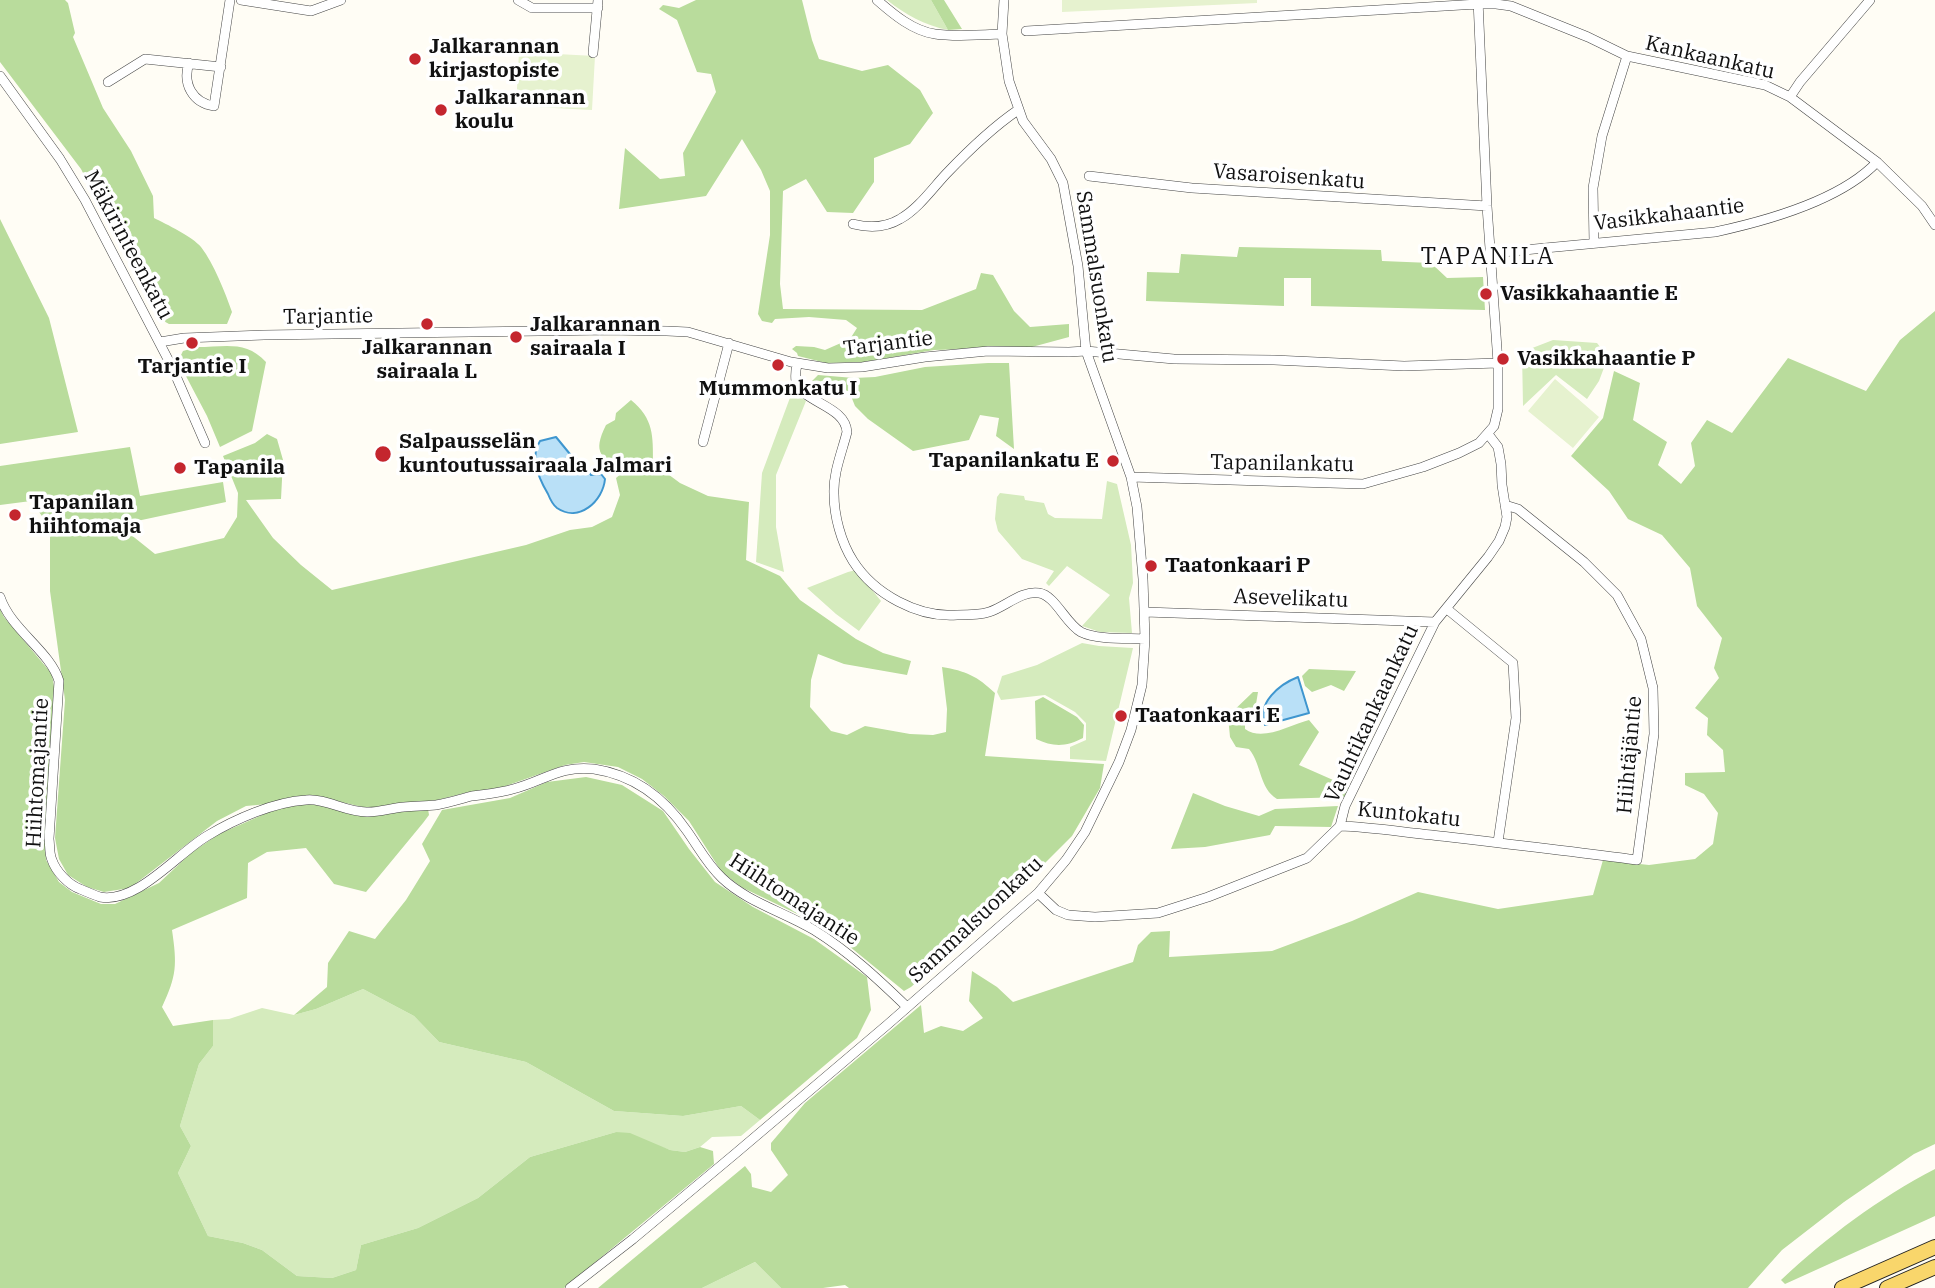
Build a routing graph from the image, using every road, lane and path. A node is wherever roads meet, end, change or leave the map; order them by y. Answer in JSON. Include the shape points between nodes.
{"nodes":[{"id":1,"x":230,"y":0,"type":"edge"},
{"id":2,"x":240,"y":0,"type":"edge"},
{"id":3,"x":341,"y":0,"type":"edge"},
{"id":4,"x":518,"y":0,"type":"edge"},
{"id":5,"x":877,"y":0,"type":"edge"},
{"id":6,"x":1004,"y":0,"type":"edge"},
{"id":7,"x":1870,"y":0,"type":"edge"},
{"id":8,"x":1478,"y":2,"type":"edge"},
{"id":9,"x":598,"y":4,"type":"edge"},
{"id":10,"x":1026,"y":31,"type":"dead end"},
{"id":11,"x":1002,"y":34,"type":"junction"},
{"id":12,"x":593,"y":52,"type":"dead end"},
{"id":13,"x":1627,"y":56,"type":"junction"},
{"id":14,"x":189,"y":64,"type":"junction"},
{"id":15,"x":221,"y":66,"type":"junction"},
{"id":16,"x":0,"y":76,"type":"edge"},
{"id":17,"x":108,"y":82,"type":"dead end"},
{"id":18,"x":1790,"y":97,"type":"junction"},
{"id":19,"x":1018,"y":110,"type":"junction"},
{"id":20,"x":1877,"y":162,"type":"junction"},
{"id":21,"x":1089,"y":176,"type":"dead end"},
{"id":22,"x":1488,"y":206,"type":"junction"},
{"id":23,"x":853,"y":224,"type":"dead end"},
{"id":24,"x":1935,"y":226,"type":"edge"},
{"id":25,"x":1594,"y":243,"type":"junction"},
{"id":26,"x":1492,"y":253,"type":"junction"},
{"id":27,"x":160,"y":342,"type":"junction"},
{"id":28,"x":729,"y":343,"type":"junction"},
{"id":29,"x":1086,"y":351,"type":"junction"},
{"id":30,"x":797,"y":363,"type":"junction"},
{"id":31,"x":1498,"y":363,"type":"junction"},
{"id":32,"x":1488,"y":434,"type":"junction"},
{"id":33,"x":703,"y":442,"type":"dead end"},
{"id":34,"x":205,"y":443,"type":"dead end"},
{"id":35,"x":1131,"y":477,"type":"junction"},
{"id":36,"x":1505,"y":505,"type":"junction"},
{"id":37,"x":0,"y":597,"type":"edge"},
{"id":38,"x":1447,"y":609,"type":"junction"},
{"id":39,"x":1145,"y":612,"type":"junction"},
{"id":40,"x":1435,"y":622,"type":"junction"},
{"id":41,"x":1145,"y":639,"type":"junction"},
{"id":42,"x":1340,"y":826,"type":"junction"},
{"id":43,"x":1498,"y":842,"type":"junction"},
{"id":44,"x":1637,"y":860,"type":"joint"},
{"id":45,"x":1038,"y":893,"type":"junction"},
{"id":46,"x":907,"y":1007,"type":"junction"},
{"id":47,"x":1935,"y":1247,"type":"edge"},
{"id":48,"x":1935,"y":1267,"type":"edge"},
{"id":49,"x":570,"y":1288,"type":"edge"},
{"id":50,"x":1842,"y":1288,"type":"edge"},
{"id":51,"x":1887,"y":1288,"type":"edge"}],
"edges":[{"from":1,"to":15,"type":"street"},
{"from":2,"to":3,"type":"street","via":[[311,10]]},
{"from":4,"to":9,"type":"street","via":[[532,8]]},
{"from":5,"to":11,"type":"street","via":[[891,13],[934,34]]},
{"from":6,"to":11,"type":"street","name":"Sammalsuonkatu"},
{"from":7,"to":18,"type":"street"},
{"from":8,"to":10,"type":"street","name":"Kankaankatu"},
{"from":8,"to":13,"type":"street","name":"Kankaankatu","via":[[1527,12]]},
{"from":8,"to":22,"type":"street"},
{"from":9,"to":12,"type":"street"},
{"from":11,"to":19,"type":"street","name":"Sammalsuonkatu"},
{"from":13,"to":18,"type":"street","name":"Kankaankatu","via":[[1765,85]]},
{"from":13,"to":25,"type":"street","via":[[1606,120],[1593,188]]},
{"from":14,"to":15,"type":"street"},
{"from":14,"to":15,"type":"street","via":[[187,84],[195,97],[214,106]]},
{"from":14,"to":17,"type":"street","via":[[145,59]]},
{"from":16,"to":27,"type":"street","name":"Mäkirinteenkatu","via":[[85,200]]},
{"from":18,"to":20,"type":"street","name":"Kankaankatu"},
{"from":19,"to":23,"type":"street","via":[[958,161],[912,211],[881,227]]},
{"from":19,"to":29,"type":"street","name":"Sammalsuonkatu","via":[[1063,183],[1078,266]]},
{"from":20,"to":24,"type":"street","name":"Kankaankatu","via":[[1922,206]]},
{"from":20,"to":25,"type":"street","name":"Vasikkahaantie","via":[[1844,187],[1746,225]]},
{"from":21,"to":22,"type":"street","name":"Vasaroisenkatu","via":[[1192,188]]},
{"from":22,"to":26,"type":"street"},
{"from":25,"to":26,"type":"street","name":"Vasikkahaantie"},
{"from":26,"to":31,"type":"street"},
{"from":27,"to":28,"type":"street","name":"Tarjantie","via":[[264,335],[607,330],[688,332]]},
{"from":27,"to":34,"type":"street","name":"Mäkirinteenkatu"},
{"from":28,"to":30,"type":"street","name":"Tarjantie"},
{"from":28,"to":33,"type":"street"},
{"from":29,"to":30,"type":"street","name":"Tarjantie","via":[[988,351],[862,368]]},
{"from":29,"to":31,"type":"street","name":"Tarjantie","via":[[1174,359],[1404,366]]},
{"from":29,"to":35,"type":"street","name":"Sammalsuonkatu"},
{"from":30,"to":41,"type":"street","via":[[797,385],[846,423],[834,479],[834,504],[853,560],[872,583],[920,611],[954,616],[989,612],[1037,592],[1083,633]]},
{"from":31,"to":32,"type":"street","via":[[1498,409]]},
{"from":32,"to":35,"type":"street","name":"Tapanilankatu","via":[[1479,443],[1433,464],[1363,484]]},
{"from":32,"to":36,"type":"street","name":"Vauhtikankaankatu","via":[[1498,447]]},
{"from":35,"to":39,"type":"street","name":"Sammalsuonkatu"},
{"from":36,"to":38,"type":"street","name":"Vauhtikankaankatu","via":[[1507,517],[1499,541]]},
{"from":36,"to":44,"type":"street","name":"Hiihtäjäntie","via":[[1518,509],[1584,562],[1617,595],[1641,639],[1653,688],[1654,734]]},
{"from":37,"to":46,"type":"street","name":"Hiihtomajantie","via":[[59,681],[49,839],[51,859],[77,888],[101,897],[118,896],[143,885],[193,844],[285,803],[309,799],[366,813],[500,793],[559,771],[595,769],[647,789],[671,810],[724,880],[813,929]]},
{"from":38,"to":40,"type":"street","name":"Vauhtikankaankatu"},
{"from":38,"to":43,"type":"street","via":[[1513,663],[1516,718]]},
{"from":39,"to":40,"type":"street","name":"Asevelikatu"},
{"from":39,"to":41,"type":"street","name":"Sammalsuonkatu"},
{"from":40,"to":42,"type":"street","name":"Vauhtikankaankatu","via":[[1345,806]]},
{"from":41,"to":45,"type":"street","name":"Sammalsuonkatu","via":[[1142,685],[1119,762],[1085,832]]},
{"from":42,"to":43,"type":"street","name":"Kuntokatu"},
{"from":42,"to":45,"type":"street","name":"Kuntokatu","via":[[1307,858],[1158,913],[1068,915]]},
{"from":43,"to":44,"type":"street","name":"Kuntokatu"},
{"from":45,"to":46,"type":"street","name":"Sammalsuonkatu"},
{"from":46,"to":49,"type":"street","name":"Sammalsuonkatu"},
{"from":47,"to":50,"type":"main road"},
{"from":48,"to":51,"type":"main road"}]}
